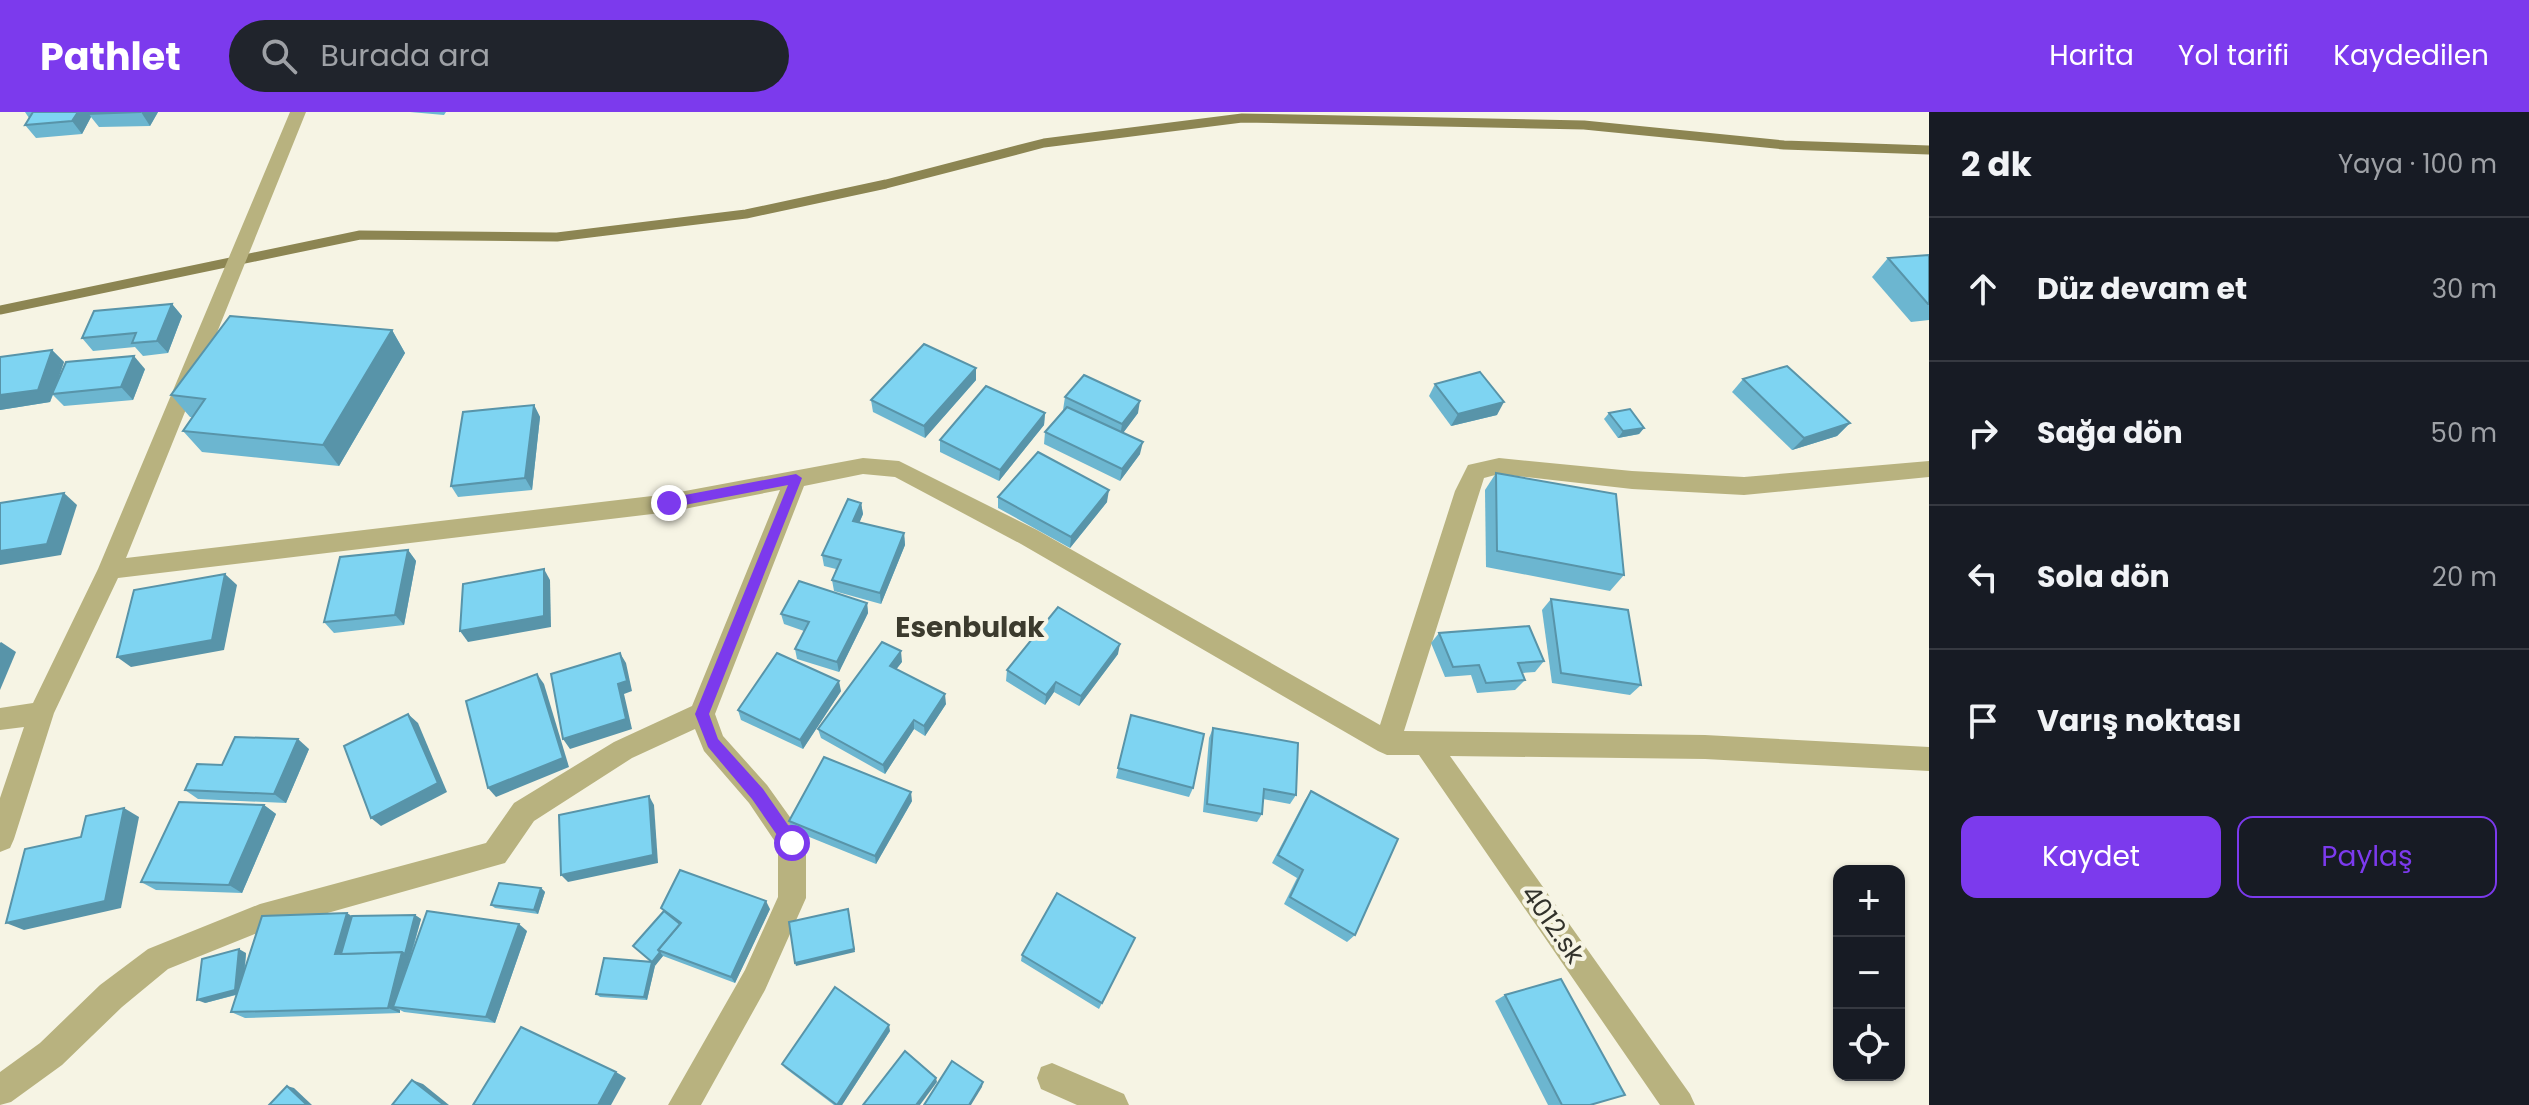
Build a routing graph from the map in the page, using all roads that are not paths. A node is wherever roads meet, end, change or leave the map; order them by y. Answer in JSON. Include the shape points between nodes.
{"nodes":[{"id":1,"x":298,"y":112,"type":"edge"},
{"id":2,"x":1929,"y":469,"type":"edge"},
{"id":3,"x":796,"y":478,"type":"junction"},
{"id":4,"x":110,"y":569,"type":"junction"},
{"id":5,"x":41,"y":713,"type":"junction"},
{"id":6,"x":702,"y":714,"type":"junction"},
{"id":7,"x":0,"y":719,"type":"edge"},
{"id":8,"x":1387,"y":743,"type":"junction"},
{"id":9,"x":1426,"y":743,"type":"junction"},
{"id":10,"x":1929,"y":759,"type":"edge"},
{"id":11,"x":0,"y":839,"type":"edge"},
{"id":12,"x":1052,"y":1078,"type":"dead end"},
{"id":13,"x":0,"y":1091,"type":"edge"},
{"id":14,"x":684,"y":1105,"type":"edge"},
{"id":15,"x":1113,"y":1105,"type":"edge"},
{"id":16,"x":1679,"y":1105,"type":"edge"}],
"edges":[{"from":1,"to":4,"type":"street"},
{"from":2,"to":8,"type":"street","via":[[1744,486],[1499,466],[1476,471]]},
{"from":3,"to":4,"type":"street","via":[[669,503]]},
{"from":3,"to":6,"type":"street"},
{"from":3,"to":8,"type":"street","via":[[863,466],[899,469],[1029,537]]},
{"from":4,"to":5,"type":"street"},
{"from":5,"to":7,"type":"street"},
{"from":5,"to":11,"type":"street"},
{"from":6,"to":13,"type":"street","via":[[623,750],[524,812],[495,854],[260,918],[158,959],[51,1054]]},
{"from":6,"to":14,"type":"street","via":[[713,743],[792,843],[792,898],[755,980]]},
{"from":8,"to":9,"type":"street"},
{"from":9,"to":10,"type":"street","via":[[1705,747]]},
{"from":9,"to":16,"type":"street","name":"4012.sk"},
{"from":12,"to":15,"type":"street"}]}
